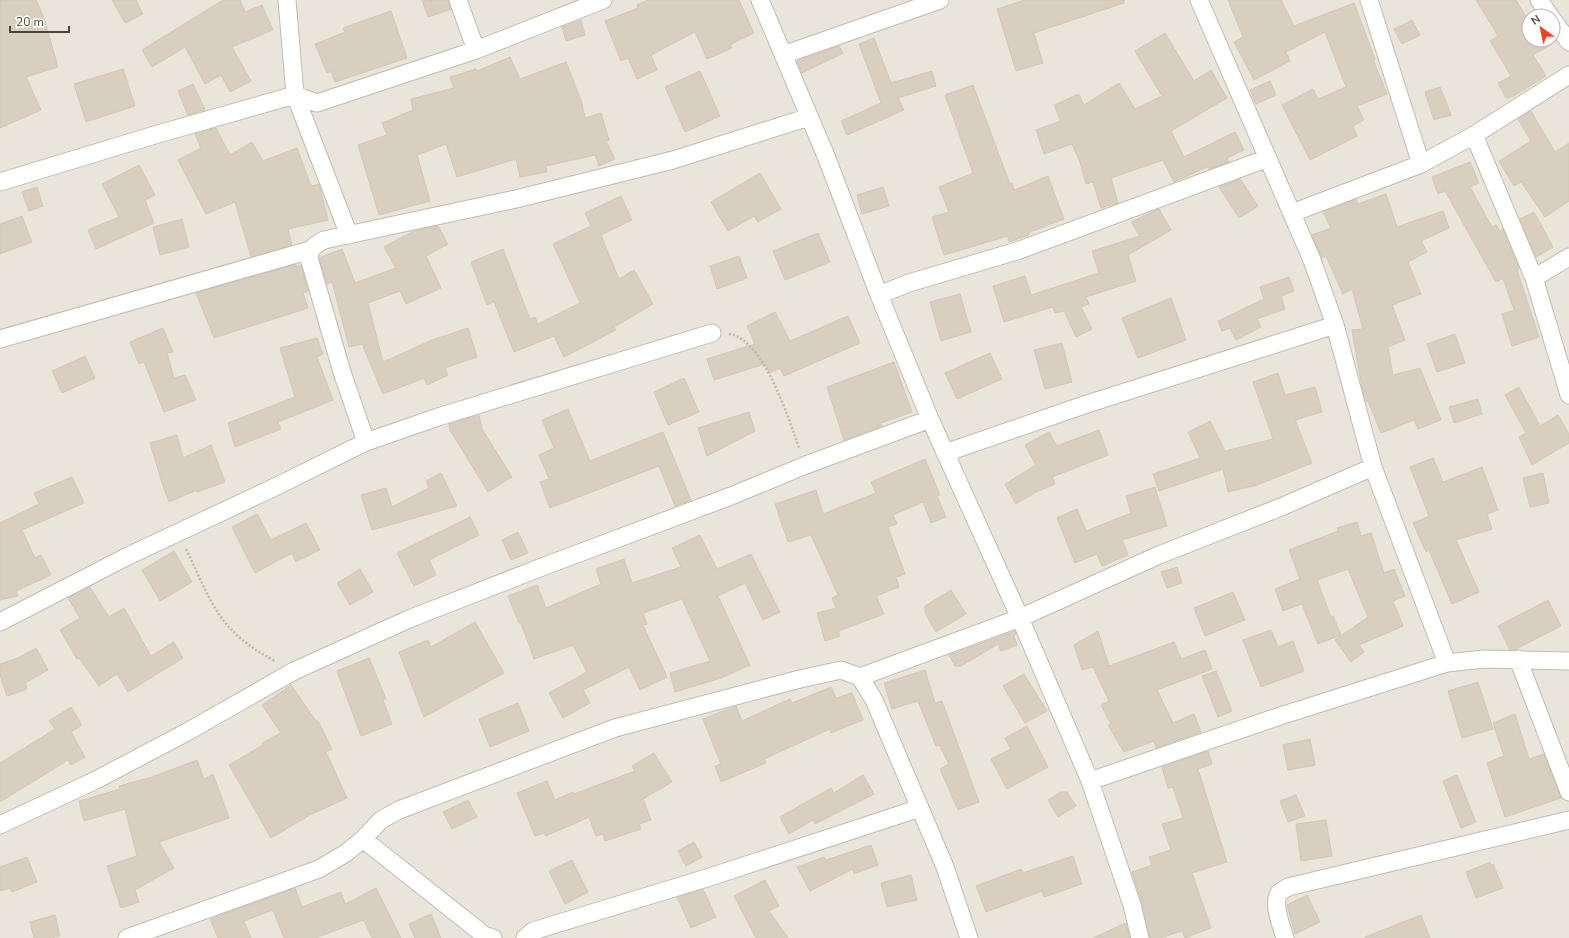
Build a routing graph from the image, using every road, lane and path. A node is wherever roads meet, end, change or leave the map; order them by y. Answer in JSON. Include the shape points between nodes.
{"nodes":[{"id":1,"x":287,"y":0,"type":"edge"},
{"id":2,"x":458,"y":0,"type":"edge"},
{"id":3,"x":603,"y":0,"type":"edge"},
{"id":4,"x":760,"y":0,"type":"edge"},
{"id":5,"x":940,"y":0,"type":"edge"},
{"id":6,"x":1199,"y":0,"type":"edge"},
{"id":7,"x":1369,"y":0,"type":"edge"},
{"id":8,"x":1561,"y":31,"type":"edge"},
{"id":9,"x":1569,"y":42,"type":"edge"},
{"id":10,"x":476,"y":50,"type":"junction"},
{"id":11,"x":783,"y":56,"type":"junction"},
{"id":12,"x":1569,"y":75,"type":"edge"},
{"id":13,"x":295,"y":95,"type":"junction"},
{"id":14,"x":809,"y":117,"type":"junction"},
{"id":15,"x":1474,"y":135,"type":"junction"},
{"id":16,"x":1268,"y":158,"type":"junction"},
{"id":17,"x":1422,"y":164,"type":"junction"},
{"id":18,"x":0,"y":182,"type":"edge"},
{"id":19,"x":1292,"y":213,"type":"junction"},
{"id":20,"x":349,"y":235,"type":"junction"},
{"id":21,"x":310,"y":250,"type":"junction"},
{"id":22,"x":1569,"y":257,"type":"edge"},
{"id":23,"x":1534,"y":278,"type":"junction"},
{"id":24,"x":878,"y":295,"type":"junction"},
{"id":25,"x":1335,"y":325,"type":"junction"},
{"id":26,"x":712,"y":333,"type":"joint"},
{"id":27,"x":0,"y":339,"type":"edge"},
{"id":28,"x":1569,"y":395,"type":"edge"},
{"id":29,"x":930,"y":419,"type":"junction"},
{"id":30,"x":366,"y":442,"type":"junction"},
{"id":31,"x":945,"y":453,"type":"junction"},
{"id":32,"x":806,"y":465,"type":"junction"},
{"id":33,"x":1373,"y":467,"type":"junction"},
{"id":34,"x":179,"y":532,"type":"junction"},
{"id":35,"x":1020,"y":618,"type":"junction"},
{"id":36,"x":0,"y":622,"type":"edge"},
{"id":37,"x":1518,"y":659,"type":"junction"},
{"id":38,"x":1569,"y":661,"type":"edge"},
{"id":39,"x":1446,"y":663,"type":"junction"},
{"id":40,"x":294,"y":671,"type":"junction"},
{"id":41,"x":860,"y":677,"type":"junction"},
{"id":42,"x":1090,"y":781,"type":"junction"},
{"id":43,"x":1569,"y":792,"type":"edge"},
{"id":44,"x":920,"y":808,"type":"junction"},
{"id":45,"x":1569,"y":820,"type":"edge"},
{"id":46,"x":0,"y":825,"type":"edge"},
{"id":47,"x":363,"y":839,"type":"junction"},
{"id":48,"x":127,"y":938,"type":"edge"},
{"id":49,"x":493,"y":938,"type":"edge"},
{"id":50,"x":525,"y":938,"type":"edge"},
{"id":51,"x":969,"y":938,"type":"edge"},
{"id":52,"x":1140,"y":938,"type":"edge"},
{"id":53,"x":1286,"y":938,"type":"edge"}],
"edges":[{"from":1,"to":13,"type":"street"},
{"from":2,"to":10,"type":"street"},
{"from":3,"to":10,"type":"street"},
{"from":4,"to":11,"type":"street"},
{"from":5,"to":11,"type":"street"},
{"from":6,"to":16,"type":"street"},
{"from":7,"to":17,"type":"street"},
{"from":8,"to":9,"type":"street"},
{"from":10,"to":13,"type":"street","via":[[317,103]]},
{"from":11,"to":14,"type":"street"},
{"from":12,"to":15,"type":"street"},
{"from":13,"to":18,"type":"street"},
{"from":13,"to":20,"type":"street"},
{"from":14,"to":20,"type":"street","via":[[673,160],[516,199]]},
{"from":14,"to":24,"type":"street"},
{"from":15,"to":17,"type":"street"},
{"from":15,"to":23,"type":"street"},
{"from":16,"to":19,"type":"street"},
{"from":16,"to":24,"type":"street","via":[[1018,251],[909,283]]},
{"from":17,"to":19,"type":"street"},
{"from":19,"to":25,"type":"street"},
{"from":20,"to":21,"type":"street","via":[[324,240]]},
{"from":21,"to":27,"type":"street"},
{"from":21,"to":30,"type":"street","via":[[309,258],[324,312]]},
{"from":22,"to":23,"type":"street"},
{"from":23,"to":28,"type":"street"},
{"from":24,"to":29,"type":"street"},
{"from":25,"to":31,"type":"street","via":[[1084,405]]},
{"from":25,"to":33,"type":"street"},
{"from":26,"to":30,"type":"street","via":[[438,417]]},
{"from":26,"to":32,"type":"path","via":[[736,335],[760,358],[780,395]]},
{"from":29,"to":31,"type":"street"},
{"from":29,"to":32,"type":"street"},
{"from":30,"to":34,"type":"street"},
{"from":31,"to":35,"type":"street"},
{"from":32,"to":40,"type":"street","via":[[409,619]]},
{"from":33,"to":35,"type":"street","via":[[1281,507],[1159,555]]},
{"from":33,"to":39,"type":"street"},
{"from":34,"to":36,"type":"street"},
{"from":34,"to":40,"type":"path","via":[[220,618],[240,639]]},
{"from":35,"to":41,"type":"street"},
{"from":35,"to":42,"type":"street"},
{"from":37,"to":38,"type":"street"},
{"from":37,"to":39,"type":"street"},
{"from":37,"to":43,"type":"street"},
{"from":39,"to":42,"type":"street"},
{"from":40,"to":46,"type":"street","via":[[96,780]]},
{"from":41,"to":44,"type":"street","via":[[874,700]]},
{"from":41,"to":47,"type":"street","via":[[841,670],[614,728],[399,810],[381,820]]},
{"from":42,"to":52,"type":"street","via":[[1132,905]]},
{"from":44,"to":50,"type":"street","via":[[710,877],[533,931]]},
{"from":44,"to":51,"type":"street","via":[[945,867]]},
{"from":45,"to":53,"type":"street","via":[[1288,888],[1280,892],[1276,909]]},
{"from":47,"to":48,"type":"street","via":[[319,869]]},
{"from":47,"to":49,"type":"street","via":[[484,935]]}]}
